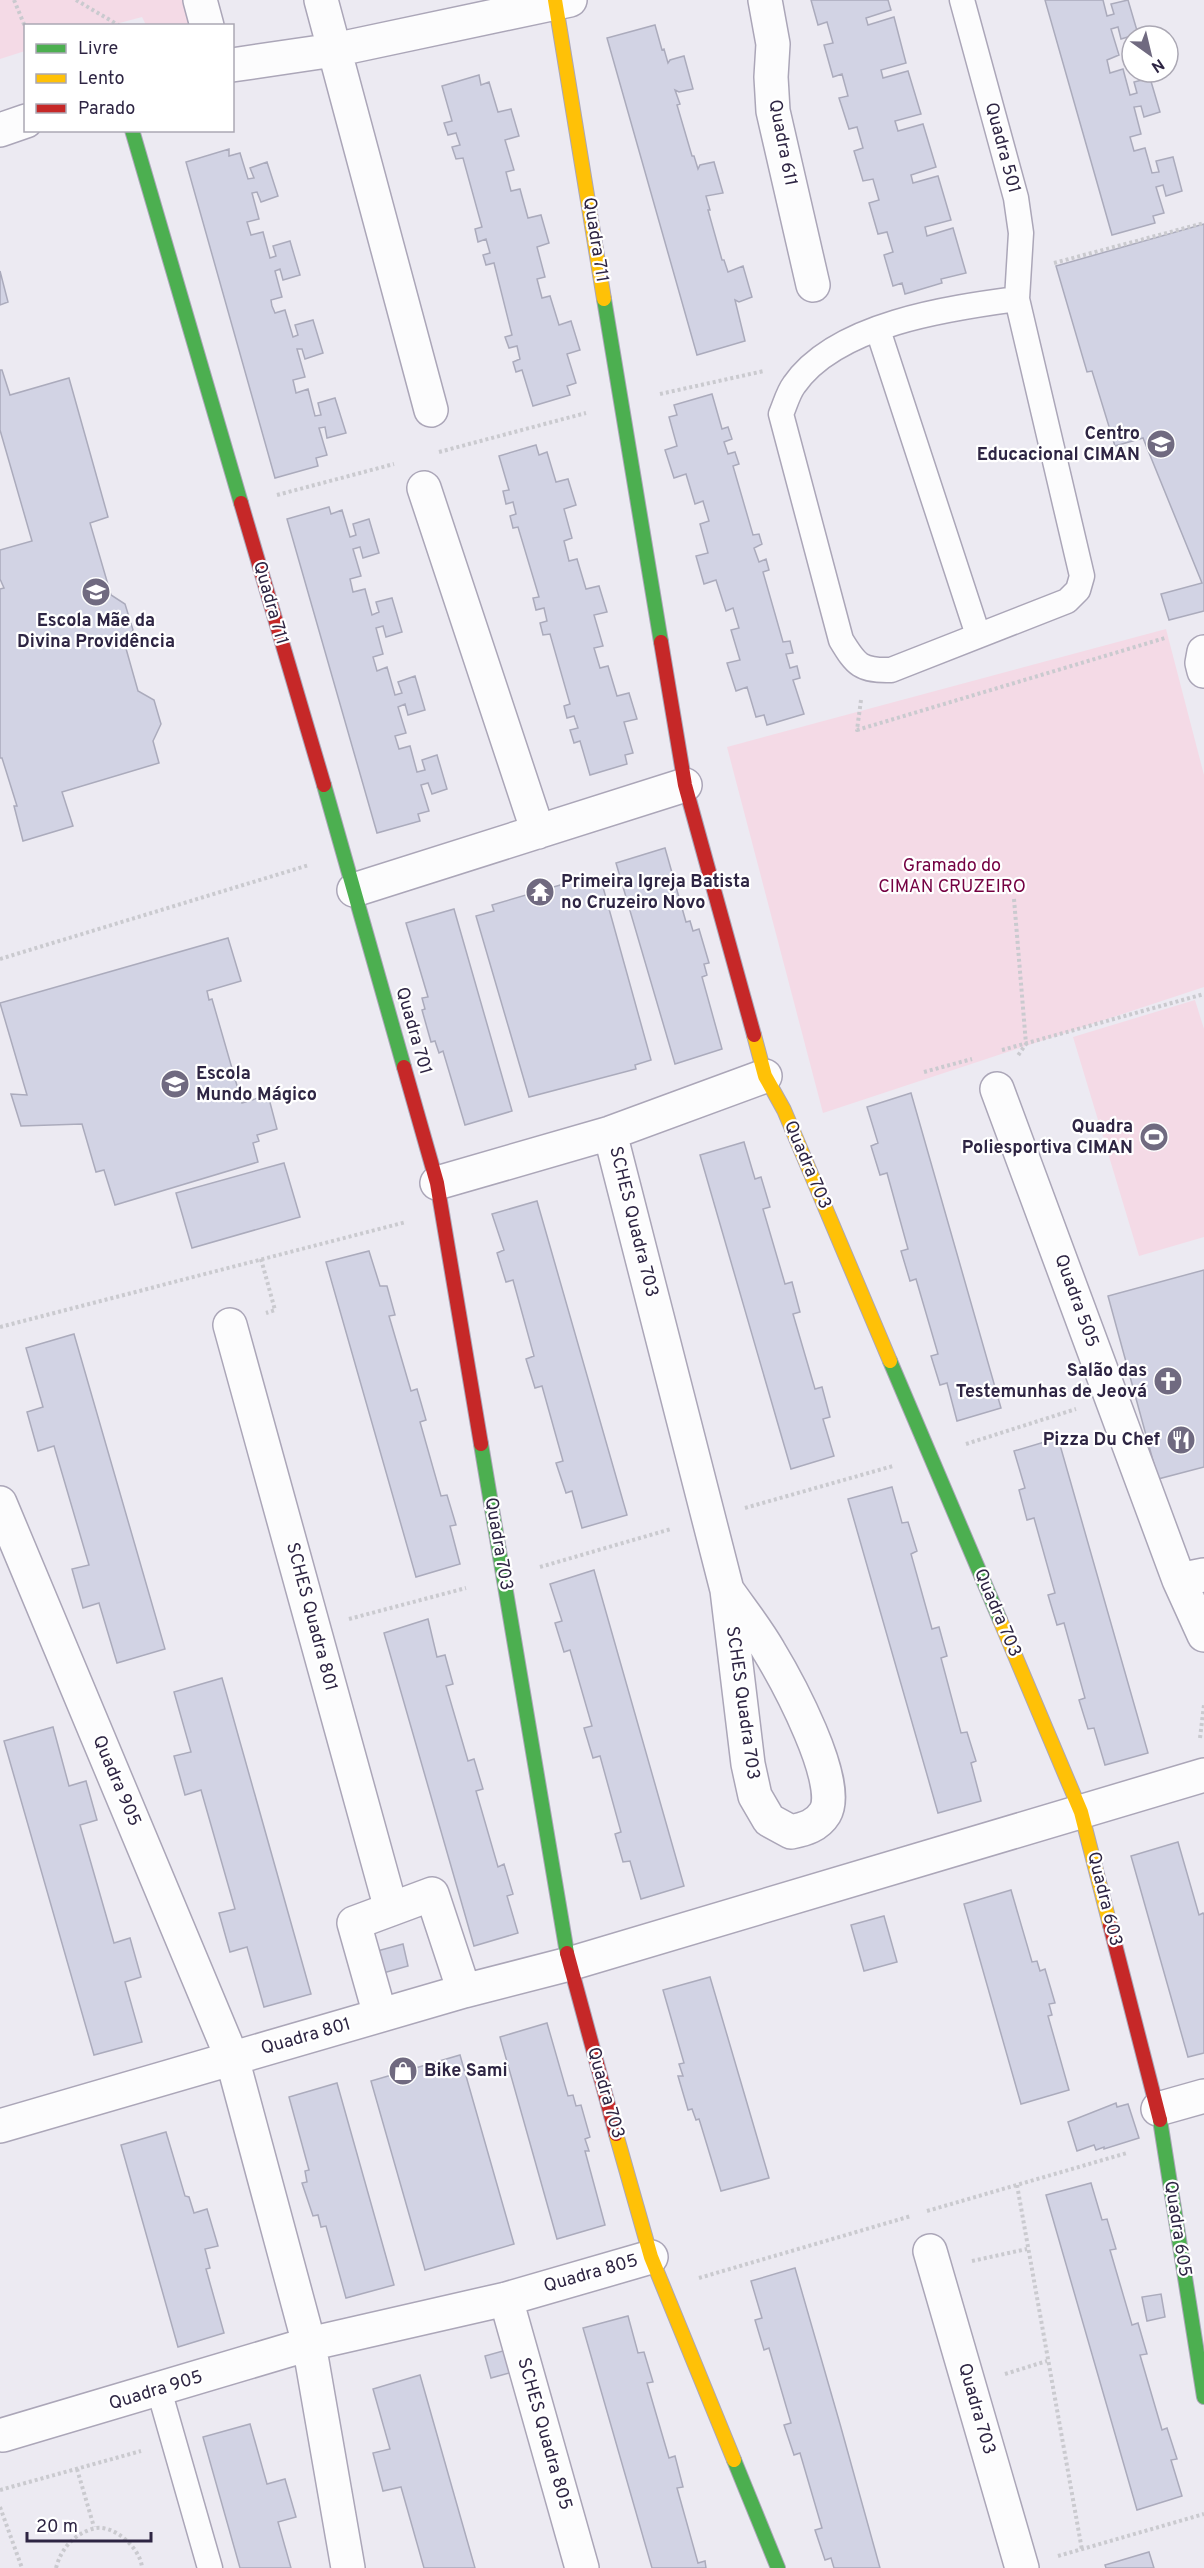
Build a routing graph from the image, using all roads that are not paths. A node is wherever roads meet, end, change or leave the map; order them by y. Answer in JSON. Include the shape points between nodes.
{"nodes":[{"id":1,"x":200,"y":0,"type":"edge"},
{"id":2,"x":321,"y":0,"type":"edge"},
{"id":3,"x":765,"y":0,"type":"edge"},
{"id":4,"x":962,"y":0,"type":"edge"},
{"id":5,"x":560,"y":1,"type":"edge"},
{"id":6,"x":206,"y":24,"type":"edge"},
{"id":7,"x":334,"y":50,"type":"junction"},
{"id":8,"x":234,"y":65,"type":"edge"},
{"id":9,"x":24,"y":122,"type":"edge"},
{"id":10,"x":0,"y":130,"type":"edge"},
{"id":11,"x":133,"y":132,"type":"edge"},
{"id":12,"x":813,"y":285,"type":"dead end"},
{"id":13,"x":1017,"y":299,"type":"junction"},
{"id":14,"x":878,"y":330,"type":"junction"},
{"id":15,"x":431,"y":410,"type":"dead end"},
{"id":16,"x":424,"y":488,"type":"dead end"},
{"id":17,"x":978,"y":635,"type":"junction"},
{"id":18,"x":1204,"y":652,"type":"edge"},
{"id":19,"x":1204,"y":671,"type":"edge"},
{"id":20,"x":685,"y":785,"type":"junction"},
{"id":21,"x":538,"y":832,"type":"junction"},
{"id":22,"x":354,"y":890,"type":"junction"},
{"id":23,"x":765,"y":1077,"type":"junction"},
{"id":24,"x":997,"y":1089,"type":"road end"},
{"id":25,"x":610,"y":1133,"type":"junction"},
{"id":26,"x":439,"y":1197,"type":"junction"},
{"id":27,"x":230,"y":1325,"type":"dead end"},
{"id":28,"x":0,"y":1503,"type":"edge"},
{"id":29,"x":1192,"y":1578,"type":"edge"},
{"id":30,"x":727,"y":1590,"type":"junction"},
{"id":31,"x":1204,"y":1635,"type":"edge"},
{"id":32,"x":1204,"y":1775,"type":"edge"},
{"id":33,"x":1081,"y":1812,"type":"junction"},
{"id":34,"x":391,"y":1909,"type":"junction"},
{"id":35,"x":569,"y":1964,"type":"junction"},
{"id":36,"x":464,"y":1991,"type":"junction"},
{"id":37,"x":380,"y":2015,"type":"junction"},
{"id":38,"x":232,"y":2058,"type":"junction"},
{"id":39,"x":1204,"y":2096,"type":"edge"},
{"id":40,"x":1158,"y":2109,"type":"junction"},
{"id":41,"x":0,"y":2126,"type":"edge"},
{"id":42,"x":651,"y":2257,"type":"junction"},
{"id":43,"x":933,"y":2260,"type":"road end"},
{"id":44,"x":506,"y":2299,"type":"junction"},
{"id":45,"x":309,"y":2344,"type":"junction"},
{"id":46,"x":159,"y":2390,"type":"junction"},
{"id":47,"x":1204,"y":2397,"type":"edge"},
{"id":48,"x":3,"y":2435,"type":"dead end"},
{"id":49,"x":1022,"y":2567,"type":"edge"},
{"id":50,"x":210,"y":2568,"type":"edge"},
{"id":51,"x":348,"y":2568,"type":"edge"},
{"id":52,"x":582,"y":2568,"type":"edge"},
{"id":53,"x":778,"y":2568,"type":"edge"}],
"edges":[{"from":1,"to":6,"type":"street"},
{"from":2,"to":7,"type":"street"},
{"from":3,"to":12,"type":"street","name":"Quadra 611","via":[[773,44],[773,111]]},
{"from":4,"to":13,"type":"lane","name":"Quadra 501","via":[[1016,198],[1021,233]]},
{"from":5,"to":7,"type":"street","name":"Quadra 711"},
{"from":5,"to":20,"type":"street","name":"Quadra 711"},
{"from":7,"to":8,"type":"street","name":"Quadra 711"},
{"from":7,"to":15,"type":"street"},
{"from":9,"to":10,"type":"street"},
{"from":11,"to":22,"type":"street","name":"Quadra 711"},
{"from":13,"to":14,"type":"lane","via":[[941,309]]},
{"from":13,"to":17,"type":"lane","name":"Quadra 501","via":[[1082,576],[1078,590],[1067,601]]},
{"from":14,"to":17,"type":"lane"},
{"from":14,"to":17,"type":"lane","name":"Quadra 501","via":[[855,337],[819,358],[793,385],[781,414],[842,640],[854,661],[870,671],[891,670]]},
{"from":16,"to":21,"type":"street"},
{"from":18,"to":19,"type":"street"},
{"from":20,"to":21,"type":"street"},
{"from":20,"to":23,"type":"street"},
{"from":21,"to":22,"type":"street"},
{"from":22,"to":26,"type":"street","name":"Quadra 701"},
{"from":23,"to":25,"type":"street"},
{"from":23,"to":33,"type":"street","name":"Quadra 703","via":[[789,1121]]},
{"from":24,"to":29,"type":"street","name":"Quadra 505"},
{"from":25,"to":26,"type":"street"},
{"from":25,"to":30,"type":"street","name":"SCHES Quadra 703"},
{"from":26,"to":35,"type":"street","name":"Quadra 703"},
{"from":27,"to":34,"type":"street","name":"SCHES Quadra 801"},
{"from":28,"to":38,"type":"street","name":"Quadra 905"},
{"from":29,"to":31,"type":"street","name":"Quadra 505"},
{"from":30,"to":30,"type":"street","name":"SCHES Quadra 703","via":[[755,1796],[769,1820],[791,1832],[811,1828],[826,1812],[830,1793],[821,1760],[793,1692]]},
{"from":32,"to":33,"type":"street"},
{"from":33,"to":35,"type":"street"},
{"from":33,"to":40,"type":"street","name":"Quadra 603"},
{"from":34,"to":36,"type":"street","via":[[432,1894]]},
{"from":34,"to":37,"type":"street","via":[[354,1923]]},
{"from":35,"to":36,"type":"street","name":"Quadra 801"},
{"from":35,"to":42,"type":"street","name":"Quadra 703"},
{"from":36,"to":37,"type":"street","name":"Quadra 801"},
{"from":37,"to":38,"type":"street","name":"Quadra 801"},
{"from":38,"to":41,"type":"street"},
{"from":38,"to":45,"type":"street","name":"Quadra 905"},
{"from":39,"to":40,"type":"street"},
{"from":40,"to":47,"type":"street","name":"Quadra 605"},
{"from":42,"to":44,"type":"street","name":"Quadra 805"},
{"from":42,"to":53,"type":"street","name":"Quadra 805"},
{"from":43,"to":49,"type":"street","name":"Quadra 703"},
{"from":44,"to":45,"type":"street","name":"Quadra 805"},
{"from":44,"to":52,"type":"street","name":"SCHES Quadra 805"},
{"from":45,"to":46,"type":"street","name":"Quadra 905"},
{"from":45,"to":51,"type":"street","name":"Quadra 905"},
{"from":46,"to":48,"type":"street","name":"Quadra 905"},
{"from":46,"to":50,"type":"lane"}]}
